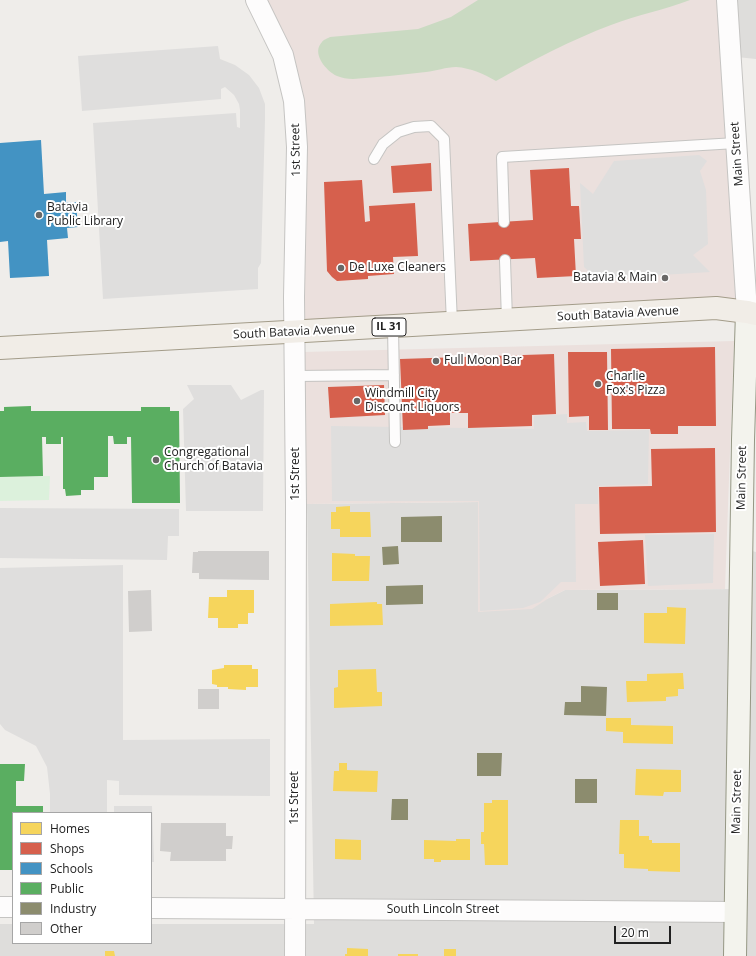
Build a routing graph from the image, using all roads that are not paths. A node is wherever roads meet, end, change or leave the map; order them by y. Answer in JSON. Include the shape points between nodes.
{"nodes":[{"id":1,"x":256,"y":0,"type":"edge"},
{"id":2,"x":727,"y":0,"type":"edge"},
{"id":3,"x":736,"y":143,"type":"junction"},
{"id":4,"x":374,"y":159,"type":"dead end"},
{"id":5,"x":504,"y":222,"type":"dead end"},
{"id":6,"x":505,"y":260,"type":"dead end"},
{"id":7,"x":751,"y":313,"type":"edge"},
{"id":8,"x":507,"y":320,"type":"junction"},
{"id":9,"x":452,"y":323,"type":"junction"},
{"id":10,"x":392,"y":327,"type":"junction"},
{"id":11,"x":295,"y":332,"type":"junction"},
{"id":12,"x":0,"y":348,"type":"edge"},
{"id":13,"x":394,"y":375,"type":"junction"},
{"id":14,"x":295,"y":376,"type":"junction"},
{"id":15,"x":395,"y":442,"type":"dead end"},
{"id":16,"x":0,"y":907,"type":"edge"},
{"id":17,"x":12,"y":907,"type":"edge"},
{"id":18,"x":152,"y":908,"type":"edge"},
{"id":19,"x":295,"y":908,"type":"junction"},
{"id":20,"x":736,"y":912,"type":"junction"},
{"id":21,"x":295,"y":956,"type":"edge"},
{"id":22,"x":735,"y":956,"type":"edge"}],
"edges":[{"from":1,"to":11,"type":"street","name":"1st Street","via":[[283,55],[294,101],[297,146]]},
{"from":2,"to":3,"type":"street","name":"Main Street"},
{"from":3,"to":5,"type":"lane","via":[[502,157]]},
{"from":3,"to":7,"type":"street","name":"Main Street"},
{"from":4,"to":9,"type":"lane","via":[[383,144],[398,132],[414,127],[431,126],[444,140]]},
{"from":6,"to":8,"type":"lane"},
{"from":7,"to":8,"type":"main road","name":"South Batavia Avenue","number":"IL 31","via":[[716,308]]},
{"from":7,"to":20,"type":"main road","name":"Main Street","via":[[742,455]]},
{"from":8,"to":9,"type":"main road","name":"South Batavia Avenue","number":"IL 31"},
{"from":9,"to":10,"type":"main road","name":"South Batavia Avenue","number":"IL 31"},
{"from":10,"to":11,"type":"main road","name":"South Batavia Avenue","number":"IL 31"},
{"from":10,"to":13,"type":"lane"},
{"from":11,"to":12,"type":"main road","name":"South Batavia Avenue","number":"IL 31"},
{"from":11,"to":14,"type":"street","name":"1st Street"},
{"from":13,"to":14,"type":"lane"},
{"from":13,"to":15,"type":"lane"},
{"from":14,"to":19,"type":"street","name":"1st Street"},
{"from":16,"to":17,"type":"street"},
{"from":18,"to":19,"type":"street","name":"South Lincoln Street"},
{"from":19,"to":20,"type":"street","name":"South Lincoln Street"},
{"from":19,"to":21,"type":"street","name":"1st Street"},
{"from":20,"to":22,"type":"main road","name":"Main Street"}]}
